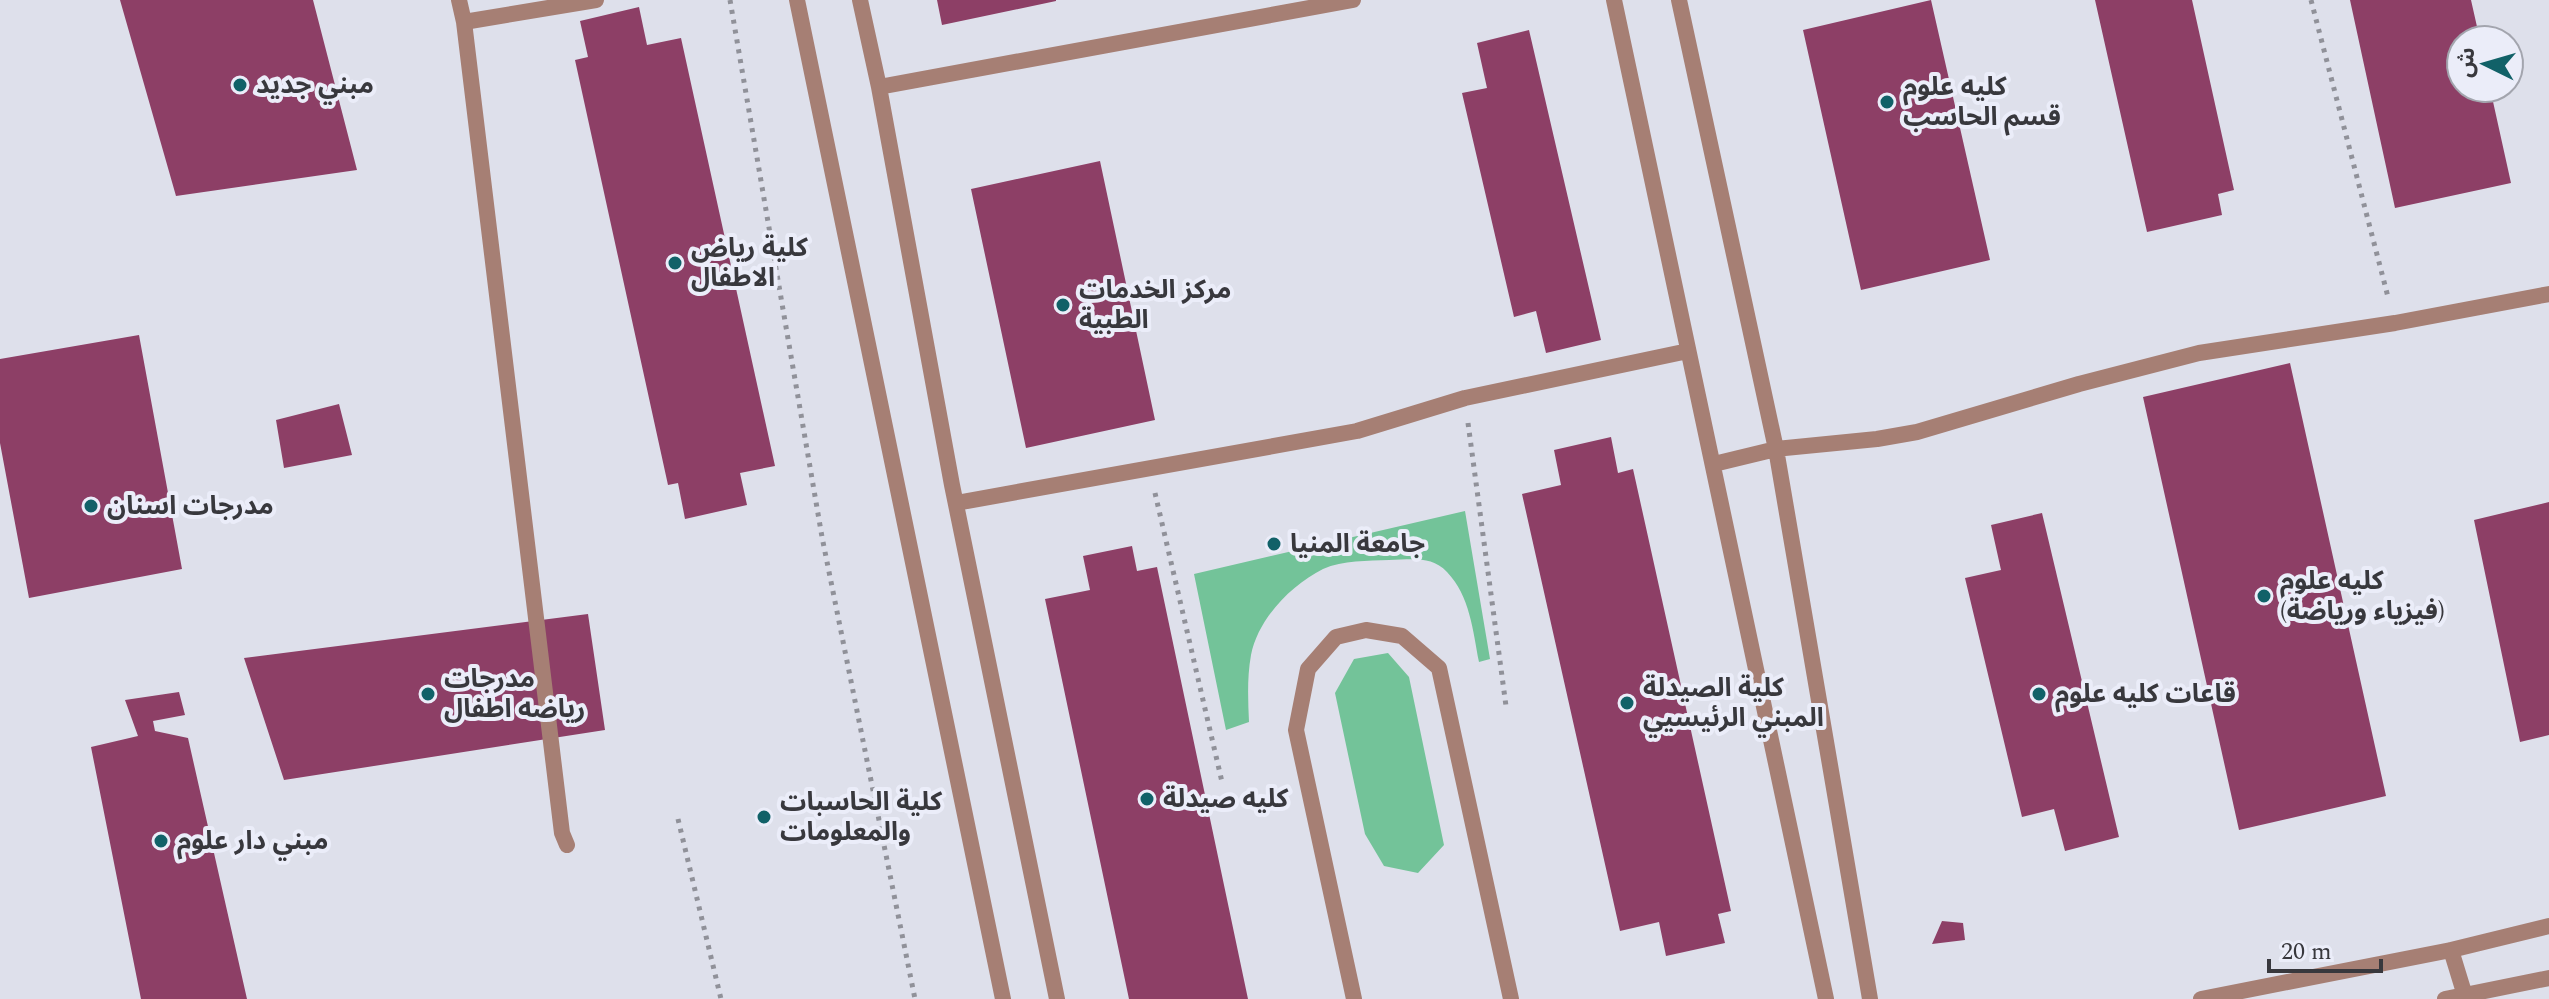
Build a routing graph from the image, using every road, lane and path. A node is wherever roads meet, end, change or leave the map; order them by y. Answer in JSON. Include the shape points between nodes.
{"nodes":[{"id":1,"x":459,"y":0,"type":"edge"},
{"id":2,"x":596,"y":0,"type":"edge"},
{"id":3,"x":730,"y":0,"type":"edge"},
{"id":4,"x":797,"y":0,"type":"edge"},
{"id":5,"x":860,"y":0,"type":"edge"},
{"id":6,"x":1353,"y":0,"type":"edge"},
{"id":7,"x":1614,"y":0,"type":"edge"},
{"id":8,"x":1679,"y":0,"type":"edge"},
{"id":9,"x":2311,"y":0,"type":"edge"},
{"id":10,"x":464,"y":22,"type":"junction"},
{"id":11,"x":879,"y":87,"type":"junction"},
{"id":12,"x":2549,"y":294,"type":"edge"},
{"id":13,"x":2395,"y":323,"type":"junction"},
{"id":14,"x":1688,"y":351,"type":"junction"},
{"id":15,"x":1465,"y":398,"type":"junction"},
{"id":16,"x":1776,"y":449,"type":"junction"},
{"id":17,"x":1714,"y":464,"type":"junction"},
{"id":18,"x":1149,"y":469,"type":"junction"},
{"id":19,"x":956,"y":503,"type":"junction"},
{"id":20,"x":1506,"y":706,"type":"dead end"},
{"id":21,"x":1222,"y":782,"type":"dead end"},
{"id":22,"x":678,"y":819,"type":"dead end"},
{"id":23,"x":567,"y":845,"type":"dead end"},
{"id":24,"x":2549,"y":926,"type":"edge"},
{"id":25,"x":2451,"y":950,"type":"junction"},
{"id":26,"x":2549,"y":978,"type":"edge"},
{"id":27,"x":2466,"y":996,"type":"edge"},
{"id":28,"x":721,"y":999,"type":"edge"},
{"id":29,"x":915,"y":999,"type":"edge"},
{"id":30,"x":1003,"y":999,"type":"edge"},
{"id":31,"x":1057,"y":999,"type":"edge"},
{"id":32,"x":1354,"y":999,"type":"edge"},
{"id":33,"x":1511,"y":999,"type":"edge"},
{"id":34,"x":1826,"y":999,"type":"edge"},
{"id":35,"x":1870,"y":999,"type":"edge"},
{"id":36,"x":2201,"y":999,"type":"edge"},
{"id":37,"x":2445,"y":999,"type":"edge"}],
"edges":[{"from":1,"to":10,"type":"street"},
{"from":2,"to":10,"type":"street"},
{"from":3,"to":29,"type":"path","via":[[822,537]]},
{"from":4,"to":30,"type":"street"},
{"from":5,"to":11,"type":"street"},
{"from":6,"to":11,"type":"street"},
{"from":7,"to":14,"type":"street"},
{"from":8,"to":16,"type":"street"},
{"from":9,"to":13,"type":"path"},
{"from":10,"to":23,"type":"street"},
{"from":11,"to":19,"type":"street"},
{"from":12,"to":13,"type":"street"},
{"from":13,"to":16,"type":"street","via":[[2199,353],[1917,432]]},
{"from":14,"to":15,"type":"street"},
{"from":14,"to":17,"type":"street"},
{"from":15,"to":18,"type":"street","via":[[1357,431]]},
{"from":15,"to":20,"type":"path"},
{"from":16,"to":17,"type":"street"},
{"from":16,"to":35,"type":"street"},
{"from":17,"to":34,"type":"street"},
{"from":18,"to":19,"type":"street"},
{"from":18,"to":21,"type":"path"},
{"from":19,"to":31,"type":"street"},
{"from":22,"to":28,"type":"path"},
{"from":24,"to":25,"type":"street"},
{"from":25,"to":27,"type":"street"},
{"from":25,"to":36,"type":"street"},
{"from":26,"to":27,"type":"street"},
{"from":27,"to":37,"type":"street"},
{"from":32,"to":33,"type":"street","via":[[1296,730],[1308,669],[1336,637],[1366,630],[1402,636],[1439,668]]}]}
